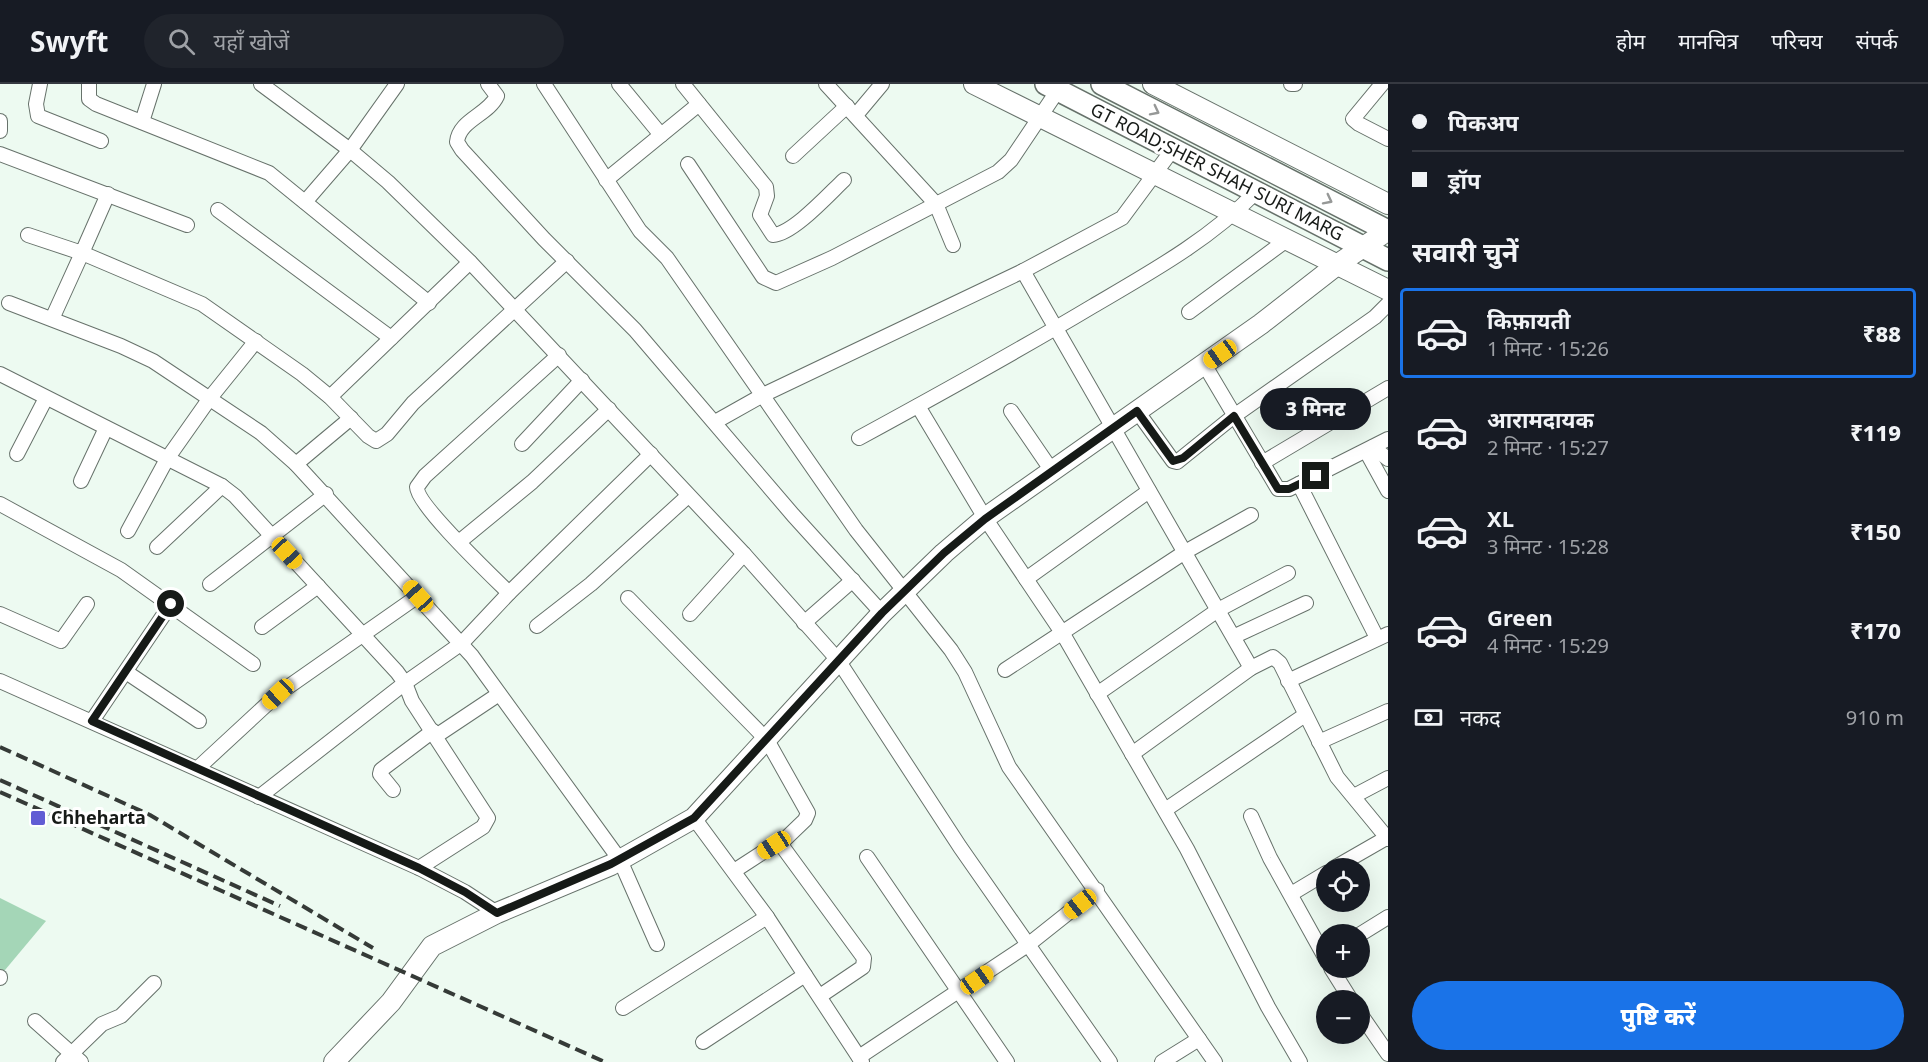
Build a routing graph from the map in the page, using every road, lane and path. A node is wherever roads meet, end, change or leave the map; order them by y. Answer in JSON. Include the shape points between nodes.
{"nodes":[{"id":1,"x":40,"y":84,"type":"edge"},
{"id":2,"x":87,"y":84,"type":"edge"},
{"id":3,"x":154,"y":84,"type":"edge"},
{"id":4,"x":261,"y":84,"type":"edge"},
{"id":5,"x":397,"y":84,"type":"edge"},
{"id":6,"x":488,"y":84,"type":"edge"},
{"id":7,"x":544,"y":84,"type":"edge"},
{"id":8,"x":620,"y":84,"type":"edge"},
{"id":9,"x":683,"y":84,"type":"edge"},
{"id":10,"x":826,"y":84,"type":"edge"},
{"id":11,"x":882,"y":84,"type":"edge"},
{"id":12,"x":974,"y":84,"type":"edge"},
{"id":13,"x":1153,"y":84,"type":"edge"},
{"id":14,"x":1382,"y":84,"type":"edge"},
{"id":15,"x":1111,"y":86,"type":"edge"},
{"id":16,"x":1052,"y":87,"type":"edge"},
{"id":17,"x":699,"y":104,"type":"junction"},
{"id":18,"x":851,"y":110,"type":"junction"},
{"id":19,"x":1038,"y":118,"type":"junction"},
{"id":20,"x":0,"y":121,"type":"edge"},
{"id":21,"x":142,"y":122,"type":"junction"},
{"id":22,"x":0,"y":131,"type":"edge"},
{"id":23,"x":1385,"y":133,"type":"edge"},
{"id":24,"x":660,"y":135,"type":"junction"},
{"id":25,"x":101,"y":141,"type":"dead end"},
{"id":26,"x":1173,"y":149,"type":"junction"},
{"id":27,"x":350,"y":150,"type":"junction"},
{"id":28,"x":0,"y":154,"type":"edge"},
{"id":29,"x":792,"y":156,"type":"dead end"},
{"id":30,"x":688,"y":164,"type":"dead end"},
{"id":31,"x":1155,"y":176,"type":"junction"},
{"id":32,"x":606,"y":180,"type":"junction"},
{"id":33,"x":844,"y":180,"type":"dead end"},
{"id":34,"x":1257,"y":192,"type":"junction"},
{"id":35,"x":108,"y":194,"type":"junction"},
{"id":36,"x":305,"y":202,"type":"junction"},
{"id":37,"x":936,"y":204,"type":"junction"},
{"id":38,"x":1388,"y":204,"type":"edge"},
{"id":39,"x":219,"y":210,"type":"dead end"},
{"id":40,"x":1235,"y":213,"type":"junction"},
{"id":41,"x":188,"y":225,"type":"dead end"},
{"id":42,"x":1388,"y":231,"type":"edge"},
{"id":43,"x":28,"y":235,"type":"dead end"},
{"id":44,"x":1288,"y":239,"type":"junction"},
{"id":45,"x":953,"y":245,"type":"dead end"},
{"id":46,"x":1362,"y":246,"type":"junction"},
{"id":47,"x":82,"y":253,"type":"junction"},
{"id":48,"x":1388,"y":260,"type":"edge"},
{"id":49,"x":567,"y":261,"type":"junction"},
{"id":50,"x":470,"y":262,"type":"junction"},
{"id":51,"x":1338,"y":264,"type":"junction"},
{"id":52,"x":1023,"y":271,"type":"junction"},
{"id":53,"x":1388,"y":290,"type":"edge"},
{"id":54,"x":9,"y":303,"type":"dead end"},
{"id":55,"x":429,"y":303,"type":"junction"},
{"id":56,"x":1388,"y":304,"type":"edge"},
{"id":57,"x":514,"y":309,"type":"junction"},
{"id":58,"x":1189,"y":312,"type":"dead end"},
{"id":59,"x":52,"y":320,"type":"junction"},
{"id":60,"x":1055,"y":330,"type":"junction"},
{"id":61,"x":391,"y":338,"type":"junction"},
{"id":62,"x":256,"y":341,"type":"junction"},
{"id":63,"x":559,"y":355,"type":"junction"},
{"id":64,"x":1204,"y":364,"type":"junction"},
{"id":65,"x":0,"y":374,"type":"edge"},
{"id":66,"x":582,"y":380,"type":"junction"},
{"id":67,"x":1388,"y":387,"type":"edge"},
{"id":68,"x":763,"y":395,"type":"junction"},
{"id":69,"x":330,"y":397,"type":"junction"},
{"id":70,"x":46,"y":398,"type":"junction"},
{"id":71,"x":210,"y":398,"type":"junction"},
{"id":72,"x":918,"y":406,"type":"junction"},
{"id":73,"x":609,"y":409,"type":"junction"},
{"id":74,"x":1011,"y":411,"type":"dead end"},
{"id":75,"x":1137,"y":411,"type":"junction"},
{"id":76,"x":1234,"y":416,"type":"junction"},
{"id":77,"x":351,"y":418,"type":"junction"},
{"id":78,"x":715,"y":422,"type":"junction"},
{"id":79,"x":1114,"y":427,"type":"junction"},
{"id":80,"x":106,"y":428,"type":"junction"},
{"id":81,"x":859,"y":438,"type":"dead end"},
{"id":82,"x":1388,"y":439,"type":"edge"},
{"id":83,"x":522,"y":444,"type":"dead end"},
{"id":84,"x":1370,"y":449,"type":"junction"},
{"id":85,"x":17,"y":454,"type":"dead end"},
{"id":86,"x":651,"y":454,"type":"junction"},
{"id":87,"x":167,"y":459,"type":"junction"},
{"id":88,"x":1388,"y":459,"type":"edge"},
{"id":89,"x":1262,"y":463,"type":"junction"},
{"id":90,"x":296,"y":464,"type":"junction"},
{"id":91,"x":1052,"y":471,"type":"junction"},
{"id":92,"x":81,"y":481,"type":"dead end"},
{"id":93,"x":1299,"y":484,"type":"junction"},
{"id":94,"x":222,"y":486,"type":"junction"},
{"id":95,"x":1149,"y":491,"type":"junction"},
{"id":96,"x":1388,"y":491,"type":"edge"},
{"id":97,"x":326,"y":494,"type":"junction"},
{"id":98,"x":688,"y":495,"type":"junction"},
{"id":99,"x":0,"y":505,"type":"edge"},
{"id":100,"x":1251,"y":515,"type":"dead end"},
{"id":101,"x":985,"y":519,"type":"junction"},
{"id":102,"x":128,"y":531,"type":"dead end"},
{"id":103,"x":272,"y":536,"type":"junction"},
{"id":104,"x":459,"y":542,"type":"junction"},
{"id":105,"x":157,"y":547,"type":"dead end"},
{"id":106,"x":1185,"y":552,"type":"junction"},
{"id":107,"x":744,"y":554,"type":"junction"},
{"id":108,"x":1288,"y":573,"type":"dead end"},
{"id":109,"x":1026,"y":579,"type":"junction"},
{"id":110,"x":854,"y":580,"type":"junction"},
{"id":111,"x":210,"y":584,"type":"dead end"},
{"id":112,"x":318,"y":586,"type":"junction"},
{"id":113,"x":509,"y":592,"type":"junction"},
{"id":114,"x":904,"y":592,"type":"junction"},
{"id":115,"x":418,"y":596,"type":"junction"},
{"id":116,"x":628,"y":598,"type":"dead end"},
{"id":117,"x":1306,"y":603,"type":"dead end"},
{"id":118,"x":87,"y":604,"type":"dead end"},
{"id":119,"x":171,"y":604,"type":"junction"},
{"id":120,"x":1218,"y":610,"type":"junction"},
{"id":121,"x":882,"y":613,"type":"junction"},
{"id":122,"x":0,"y":614,"type":"edge"},
{"id":123,"x":690,"y":614,"type":"dead end"},
{"id":124,"x":804,"y":623,"type":"junction"},
{"id":125,"x":537,"y":626,"type":"dead end"},
{"id":126,"x":262,"y":627,"type":"dead end"},
{"id":127,"x":364,"y":634,"type":"junction"},
{"id":128,"x":1063,"y":634,"type":"junction"},
{"id":129,"x":1234,"y":636,"type":"junction"},
{"id":130,"x":1382,"y":636,"type":"edge"},
{"id":131,"x":462,"y":643,"type":"junction"},
{"id":132,"x":838,"y":660,"type":"junction"},
{"id":133,"x":253,"y":663,"type":"dead end"},
{"id":134,"x":1251,"y":668,"type":"junction"},
{"id":135,"x":1005,"y":670,"type":"dead end"},
{"id":136,"x":126,"y":672,"type":"junction"},
{"id":137,"x":0,"y":681,"type":"edge"},
{"id":138,"x":1288,"y":681,"type":"junction"},
{"id":139,"x":405,"y":683,"type":"junction"},
{"id":140,"x":499,"y":694,"type":"junction"},
{"id":141,"x":1097,"y":694,"type":"junction"},
{"id":142,"x":1388,"y":711,"type":"edge"},
{"id":143,"x":1305,"y":716,"type":"junction"},
{"id":144,"x":92,"y":721,"type":"junction"},
{"id":145,"x":199,"y":721,"type":"dead end"},
{"id":146,"x":434,"y":734,"type":"junction"},
{"id":147,"x":766,"y":740,"type":"junction"},
{"id":148,"x":1318,"y":742,"type":"junction"},
{"id":149,"x":1132,"y":754,"type":"junction"},
{"id":150,"x":198,"y":768,"type":"junction"},
{"id":151,"x":1388,"y":778,"type":"edge"},
{"id":152,"x":393,"y":790,"type":"dead end"},
{"id":153,"x":1354,"y":796,"type":"junction"},
{"id":154,"x":259,"y":797,"type":"junction"},
{"id":155,"x":1165,"y":810,"type":"junction"},
{"id":156,"x":1251,"y":816,"type":"dead end"},
{"id":157,"x":694,"y":818,"type":"junction"},
{"id":158,"x":1388,"y":838,"type":"edge"},
{"id":159,"x":780,"y":844,"type":"junction"},
{"id":160,"x":867,"y":857,"type":"dead end"},
{"id":161,"x":1352,"y":858,"type":"edge"},
{"id":162,"x":620,"y":860,"type":"junction"},
{"id":163,"x":419,"y":868,"type":"junction"},
{"id":164,"x":734,"y":871,"type":"junction"},
{"id":165,"x":1316,"y":879,"type":"edge"},
{"id":166,"x":1097,"y":890,"type":"junction"},
{"id":167,"x":1291,"y":894,"type":"junction"},
{"id":168,"x":497,"y":913,"type":"junction"},
{"id":169,"x":767,"y":917,"type":"junction"},
{"id":170,"x":1388,"y":917,"type":"edge"},
{"id":171,"x":1370,"y":928,"type":"edge"},
{"id":172,"x":1316,"y":940,"type":"edge"},
{"id":173,"x":657,"y":944,"type":"dead end"},
{"id":174,"x":1029,"y":944,"type":"junction"},
{"id":175,"x":805,"y":975,"type":"junction"},
{"id":176,"x":154,"y":983,"type":"dead end"},
{"id":177,"x":959,"y":992,"type":"junction"},
{"id":178,"x":820,"y":996,"type":"junction"},
{"id":179,"x":623,"y":1008,"type":"dead end"},
{"id":180,"x":34,"y":1021,"type":"dead end"},
{"id":181,"x":1370,"y":1028,"type":"edge"},
{"id":182,"x":1199,"y":1039,"type":"junction"},
{"id":183,"x":703,"y":1042,"type":"dead end"},
{"id":184,"x":1388,"y":1054,"type":"edge"},
{"id":185,"x":72,"y":1059,"type":"edge"},
{"id":186,"x":338,"y":1060,"type":"edge"},
{"id":187,"x":861,"y":1060,"type":"edge"},
{"id":188,"x":1006,"y":1062,"type":"edge"},
{"id":189,"x":1110,"y":1062,"type":"edge"},
{"id":190,"x":1162,"y":1062,"type":"edge"},
{"id":191,"x":1215,"y":1062,"type":"edge"},
{"id":192,"x":1300,"y":1062,"type":"edge"}],
"edges":[{"from":1,"to":25,"type":"street","via":[[38,116]]},
{"from":2,"to":21,"type":"street","via":[[89,99],[96,104]]},
{"from":3,"to":21,"type":"street"},
{"from":4,"to":27,"type":"street"},
{"from":5,"to":27,"type":"street"},
{"from":6,"to":49,"type":"street","via":[[496,92],[494,101],[463,127],[457,142]]},
{"from":7,"to":32,"type":"street"},
{"from":8,"to":24,"type":"street"},
{"from":9,"to":17,"type":"street"},
{"from":10,"to":18,"type":"street"},
{"from":11,"to":18,"type":"street"},
{"from":12,"to":19,"type":"street"},
{"from":13,"to":38,"type":"street"},
{"from":14,"to":23,"type":"street","via":[[1353,119]]},
{"from":15,"to":42,"type":"main road","name":"GT ROAD;SHER SHAH SURI MARG","one_way":true},
{"from":16,"to":19,"type":"street"},
{"from":16,"to":26,"type":"main road","name":"GT ROAD;SHER SHAH SURI MARG"},
{"from":17,"to":24,"type":"street"},
{"from":17,"to":33,"type":"street","via":[[766,187],[760,215],[773,235],[781,234],[805,216]]},
{"from":18,"to":29,"type":"street"},
{"from":18,"to":37,"type":"street"},
{"from":19,"to":31,"type":"street"},
{"from":19,"to":37,"type":"street","via":[[1006,166]]},
{"from":20,"to":22,"type":"street"},
{"from":21,"to":36,"type":"street","via":[[260,168]]},
{"from":24,"to":32,"type":"street"},
{"from":26,"to":31,"type":"street"},
{"from":26,"to":34,"type":"main road","name":"GT ROAD;SHER SHAH SURI MARG"},
{"from":27,"to":36,"type":"street"},
{"from":27,"to":50,"type":"street"},
{"from":28,"to":35,"type":"street"},
{"from":30,"to":37,"type":"street","via":[[763,277],[773,283],[832,258]]},
{"from":31,"to":40,"type":"street"},
{"from":31,"to":52,"type":"street","via":[[1122,218]]},
{"from":32,"to":68,"type":"street","via":[[640,231],[667,258]]},
{"from":34,"to":40,"type":"street"},
{"from":34,"to":46,"type":"main road","name":"GT ROAD;SHER SHAH SURI MARG"},
{"from":35,"to":41,"type":"street"},
{"from":35,"to":47,"type":"street"},
{"from":36,"to":55,"type":"street"},
{"from":37,"to":45,"type":"street"},
{"from":39,"to":61,"type":"street"},
{"from":40,"to":44,"type":"street"},
{"from":40,"to":60,"type":"street","via":[[1153,272]]},
{"from":42,"to":46,"type":"street"},
{"from":43,"to":47,"type":"street"},
{"from":44,"to":51,"type":"street"},
{"from":44,"to":58,"type":"street"},
{"from":46,"to":48,"type":"main road","name":"GT ROAD;SHER SHAH SURI MARG"},
{"from":46,"to":51,"type":"street"},
{"from":47,"to":59,"type":"street"},
{"from":47,"to":62,"type":"street","via":[[183,294]]},
{"from":49,"to":57,"type":"street"},
{"from":49,"to":78,"type":"street","via":[[635,330]]},
{"from":50,"to":55,"type":"street"},
{"from":50,"to":57,"type":"street"},
{"from":51,"to":53,"type":"street"},
{"from":51,"to":64,"type":"street"},
{"from":52,"to":60,"type":"street"},
{"from":52,"to":68,"type":"street"},
{"from":54,"to":59,"type":"street"},
{"from":55,"to":61,"type":"street"},
{"from":56,"to":76,"type":"street"},
{"from":57,"to":63,"type":"street"},
{"from":57,"to":77,"type":"street","via":[[413,403],[381,440],[372,440]]},
{"from":59,"to":71,"type":"street","via":[[139,354]]},
{"from":60,"to":72,"type":"street"},
{"from":60,"to":79,"type":"street"},
{"from":61,"to":69,"type":"street"},
{"from":62,"to":69,"type":"street"},
{"from":62,"to":71,"type":"street"},
{"from":63,"to":66,"type":"street"},
{"from":63,"to":104,"type":"street","via":[[419,482],[420,498]]},
{"from":64,"to":75,"type":"street"},
{"from":64,"to":76,"type":"street"},
{"from":65,"to":70,"type":"street"},
{"from":66,"to":73,"type":"street"},
{"from":66,"to":83,"type":"street"},
{"from":67,"to":89,"type":"street"},
{"from":68,"to":78,"type":"street"},
{"from":68,"to":114,"type":"street"},
{"from":69,"to":77,"type":"street"},
{"from":70,"to":80,"type":"street"},
{"from":70,"to":85,"type":"street"},
{"from":71,"to":87,"type":"street"},
{"from":71,"to":90,"type":"street","via":[[261,433]]},
{"from":72,"to":81,"type":"street"},
{"from":72,"to":101,"type":"street"},
{"from":73,"to":86,"type":"street"},
{"from":73,"to":104,"type":"street","via":[[532,482]]},
{"from":74,"to":91,"type":"street"},
{"from":75,"to":76,"type":"street","via":[[1173,461],[1183,458]]},
{"from":75,"to":79,"type":"street"},
{"from":76,"to":89,"type":"street"},
{"from":77,"to":90,"type":"street"},
{"from":78,"to":110,"type":"street"},
{"from":79,"to":91,"type":"street"},
{"from":79,"to":95,"type":"street"},
{"from":80,"to":87,"type":"street"},
{"from":80,"to":92,"type":"street"},
{"from":82,"to":84,"type":"street"},
{"from":84,"to":88,"type":"street"},
{"from":84,"to":93,"type":"street"},
{"from":84,"to":96,"type":"street"},
{"from":86,"to":98,"type":"street"},
{"from":86,"to":113,"type":"street"},
{"from":87,"to":94,"type":"street"},
{"from":87,"to":102,"type":"street"},
{"from":89,"to":93,"type":"street","via":[[1278,489]]},
{"from":90,"to":97,"type":"street"},
{"from":91,"to":101,"type":"street"},
{"from":93,"to":130,"type":"street"},
{"from":94,"to":103,"type":"street"},
{"from":94,"to":105,"type":"street"},
{"from":95,"to":106,"type":"street"},
{"from":95,"to":109,"type":"street"},
{"from":97,"to":103,"type":"street"},
{"from":97,"to":115,"type":"street"},
{"from":98,"to":107,"type":"street"},
{"from":98,"to":125,"type":"street","via":[[591,584]]},
{"from":99,"to":119,"type":"street","via":[[121,570]]},
{"from":100,"to":106,"type":"street"},
{"from":101,"to":109,"type":"street"},
{"from":101,"to":114,"type":"street"},
{"from":103,"to":111,"type":"street"},
{"from":103,"to":112,"type":"street"},
{"from":104,"to":113,"type":"street"},
{"from":106,"to":120,"type":"street"},
{"from":106,"to":128,"type":"street"},
{"from":107,"to":123,"type":"street"},
{"from":107,"to":124,"type":"street"},
{"from":108,"to":120,"type":"street"},
{"from":109,"to":128,"type":"street"},
{"from":110,"to":121,"type":"street"},
{"from":110,"to":124,"type":"street"},
{"from":112,"to":126,"type":"street"},
{"from":112,"to":127,"type":"street"},
{"from":113,"to":131,"type":"street"},
{"from":114,"to":121,"type":"street"},
{"from":114,"to":166,"type":"street","via":[[951,650],[1009,767]]},
{"from":115,"to":127,"type":"street"},
{"from":115,"to":131,"type":"street"},
{"from":116,"to":147,"type":"street"},
{"from":117,"to":129,"type":"street"},
{"from":118,"to":122,"type":"street","via":[[61,641]]},
{"from":119,"to":133,"type":"street"},
{"from":119,"to":136,"type":"street"},
{"from":120,"to":129,"type":"street"},
{"from":120,"to":141,"type":"street"},
{"from":121,"to":132,"type":"street"},
{"from":124,"to":132,"type":"street"},
{"from":127,"to":139,"type":"street"},
{"from":127,"to":150,"type":"street","via":[[278,694]]},
{"from":128,"to":135,"type":"street"},
{"from":128,"to":141,"type":"street"},
{"from":129,"to":134,"type":"street"},
{"from":130,"to":138,"type":"street"},
{"from":131,"to":139,"type":"street"},
{"from":131,"to":140,"type":"street"},
{"from":132,"to":147,"type":"street"},
{"from":132,"to":174,"type":"street","via":[[960,847]]},
{"from":134,"to":138,"type":"street","via":[[1274,657]]},
{"from":134,"to":149,"type":"street"},
{"from":136,"to":144,"type":"street"},
{"from":136,"to":145,"type":"street"},
{"from":137,"to":144,"type":"street"},
{"from":138,"to":143,"type":"street"},
{"from":139,"to":146,"type":"street"},
{"from":139,"to":154,"type":"street"},
{"from":140,"to":146,"type":"street"},
{"from":140,"to":162,"type":"street"},
{"from":141,"to":149,"type":"street"},
{"from":142,"to":148,"type":"street"},
{"from":143,"to":148,"type":"street"},
{"from":143,"to":155,"type":"street"},
{"from":144,"to":150,"type":"street"},
{"from":146,"to":152,"type":"street","via":[[381,770]]},
{"from":146,"to":163,"type":"street","via":[[488,818],[483,827]]},
{"from":147,"to":157,"type":"street"},
{"from":147,"to":159,"type":"street","via":[[808,813]]},
{"from":148,"to":153,"type":"street","via":[[1337,777]]},
{"from":149,"to":155,"type":"street"},
{"from":150,"to":154,"type":"street"},
{"from":151,"to":153,"type":"street"},
{"from":153,"to":158,"type":"street"},
{"from":154,"to":163,"type":"street"},
{"from":155,"to":192,"type":"street"},
{"from":156,"to":167,"type":"street"},
{"from":157,"to":162,"type":"street"},
{"from":157,"to":164,"type":"street"},
{"from":158,"to":161,"type":"street"},
{"from":159,"to":164,"type":"street"},
{"from":159,"to":178,"type":"street","via":[[865,963]]},
{"from":160,"to":177,"type":"street"},
{"from":162,"to":168,"type":"street"},
{"from":162,"to":173,"type":"street"},
{"from":163,"to":168,"type":"street"},
{"from":164,"to":169,"type":"street"},
{"from":165,"to":167,"type":"street"},
{"from":166,"to":174,"type":"street"},
{"from":166,"to":182,"type":"street"},
{"from":167,"to":172,"type":"street"},
{"from":168,"to":186,"type":"street","via":[[432,946],[391,1002]]},
{"from":169,"to":175,"type":"street"},
{"from":169,"to":179,"type":"street"},
{"from":170,"to":171,"type":"street"},
{"from":174,"to":177,"type":"street"},
{"from":174,"to":189,"type":"street"},
{"from":175,"to":178,"type":"street"},
{"from":175,"to":183,"type":"street"},
{"from":176,"to":185,"type":"street","via":[[122,1016],[102,1024]]},
{"from":177,"to":187,"type":"street"},
{"from":177,"to":188,"type":"street"},
{"from":178,"to":187,"type":"street"},
{"from":180,"to":185,"type":"street"},
{"from":181,"to":184,"type":"street"},
{"from":182,"to":190,"type":"street"},
{"from":182,"to":191,"type":"street"}]}
